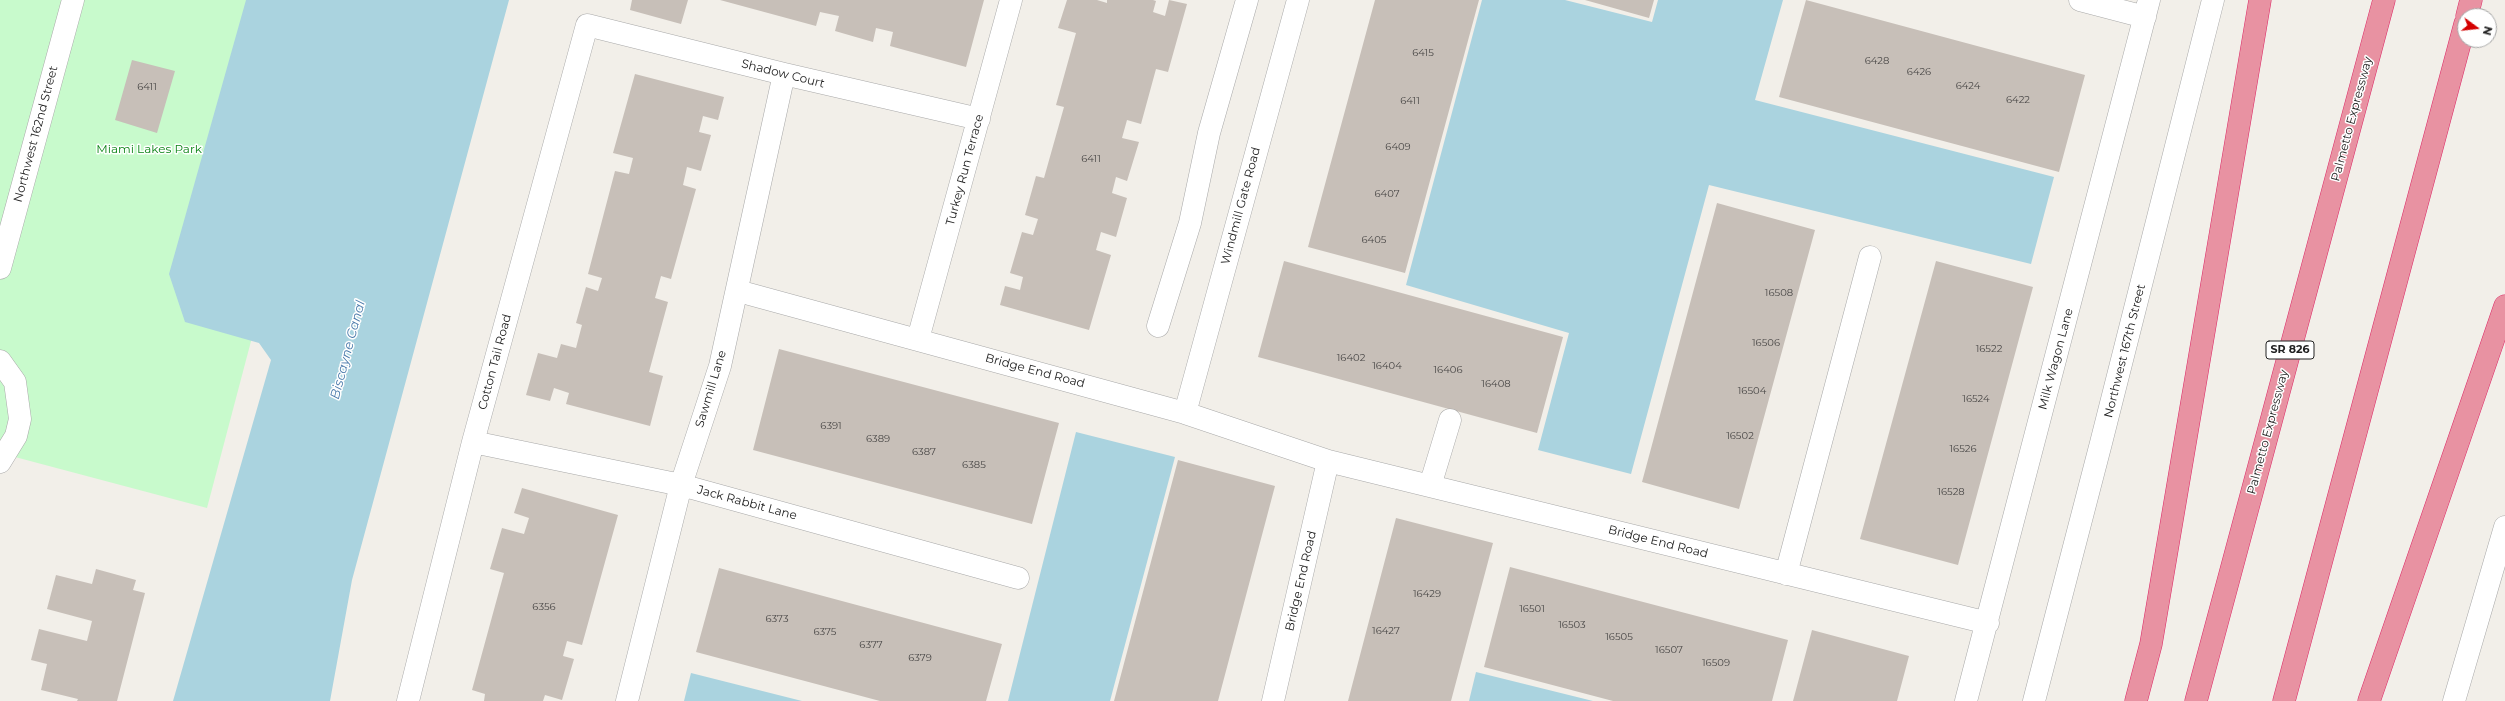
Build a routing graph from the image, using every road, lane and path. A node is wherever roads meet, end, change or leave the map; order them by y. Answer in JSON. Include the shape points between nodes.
{"nodes":[{"id":1,"x":73,"y":0,"type":"edge"},
{"id":2,"x":1011,"y":0,"type":"edge"},
{"id":3,"x":1248,"y":0,"type":"edge"},
{"id":4,"x":1298,"y":0,"type":"edge"},
{"id":5,"x":2080,"y":0,"type":"edge"},
{"id":6,"x":2213,"y":0,"type":"edge"},
{"id":7,"x":2260,"y":0,"type":"edge"},
{"id":8,"x":2384,"y":0,"type":"edge"},
{"id":9,"x":2147,"y":8,"type":"edge"},
{"id":10,"x":587,"y":25,"type":"joint"},
{"id":11,"x":2459,"y":48,"type":"edge"},
{"id":12,"x":784,"y":74,"type":"junction"},
{"id":13,"x":979,"y":119,"type":"junction"},
{"id":14,"x":1870,"y":257,"type":"dead end"},
{"id":15,"x":0,"y":268,"type":"edge"},
{"id":16,"x":738,"y":291,"type":"junction"},
{"id":17,"x":2505,"y":306,"type":"edge"},
{"id":18,"x":1158,"y":326,"type":"dead end"},
{"id":19,"x":918,"y":339,"type":"junction"},
{"id":20,"x":0,"y":361,"type":"edge"},
{"id":21,"x":1185,"y":413,"type":"junction"},
{"id":22,"x":1450,"y":420,"type":"dead end"},
{"id":23,"x":473,"y":442,"type":"junction"},
{"id":24,"x":1328,"y":461,"type":"junction"},
{"id":25,"x":0,"y":462,"type":"edge"},
{"id":26,"x":681,"y":485,"type":"junction"},
{"id":27,"x":1430,"y":486,"type":"junction"},
{"id":28,"x":2505,"y":527,"type":"edge"},
{"id":29,"x":1786,"y":574,"type":"junction"},
{"id":30,"x":1018,"y":578,"type":"dead end"},
{"id":31,"x":1988,"y":623,"type":"junction"},
{"id":32,"x":408,"y":701,"type":"edge"},
{"id":33,"x":627,"y":701,"type":"edge"},
{"id":34,"x":1273,"y":701,"type":"edge"},
{"id":35,"x":1966,"y":701,"type":"edge"},
{"id":36,"x":2034,"y":701,"type":"edge"},
{"id":37,"x":2136,"y":701,"type":"edge"},
{"id":38,"x":2196,"y":701,"type":"edge"},
{"id":39,"x":2284,"y":701,"type":"edge"},
{"id":40,"x":2369,"y":701,"type":"edge"},
{"id":41,"x":2454,"y":701,"type":"edge"}],
"edges":[{"from":1,"to":15,"type":"street","name":"Northwest 162nd Street"},
{"from":2,"to":13,"type":"street","name":"Turkey Run Terrace"},
{"from":3,"to":18,"type":"street","via":[[1209,133],[1190,223]]},
{"from":4,"to":21,"type":"street","name":"Windmill Gate Road"},
{"from":5,"to":9,"type":"street","name":"Milk Wagon Lane"},
{"from":6,"to":36,"type":"street","name":"Northwest 167th Street","via":[[2102,444]]},
{"from":7,"to":37,"type":"highway","via":[[2151,644]]},
{"from":8,"to":38,"type":"highway","name":"Palmetto Expressway","number":"SR 826"},
{"from":9,"to":31,"type":"street","name":"Milk Wagon Lane"},
{"from":10,"to":12,"type":"street","name":"Shadow Court"},
{"from":10,"to":23,"type":"street","name":"Cotton Tail Road"},
{"from":11,"to":39,"type":"highway"},
{"from":12,"to":13,"type":"street","name":"Shadow Court"},
{"from":12,"to":16,"type":"street","name":"Sawmill Lane"},
{"from":13,"to":19,"type":"street","name":"Turkey Run Terrace"},
{"from":14,"to":29,"type":"street"},
{"from":16,"to":19,"type":"street","name":"Bridge End Road"},
{"from":16,"to":26,"type":"street","name":"Sawmill Lane","via":[[720,366]]},
{"from":17,"to":40,"type":"highway"},
{"from":19,"to":21,"type":"street","name":"Bridge End Road"},
{"from":20,"to":25,"type":"street","via":[[15,382],[20,419],[16,436]]},
{"from":21,"to":24,"type":"street","name":"Bridge End Road"},
{"from":22,"to":27,"type":"street"},
{"from":23,"to":26,"type":"street","name":"Jack Rabbit Lane"},
{"from":23,"to":32,"type":"street","name":"Cotton Tail Road"},
{"from":24,"to":27,"type":"street","name":"Bridge End Road"},
{"from":24,"to":34,"type":"street","name":"Bridge End Road"},
{"from":26,"to":30,"type":"street","name":"Jack Rabbit Lane"},
{"from":26,"to":33,"type":"street","name":"Sawmill Lane"},
{"from":27,"to":29,"type":"street","name":"Bridge End Road"},
{"from":28,"to":41,"type":"street"},
{"from":29,"to":31,"type":"street","name":"Bridge End Road"},
{"from":31,"to":35,"type":"street","name":"Milk Wagon Lane"}]}
